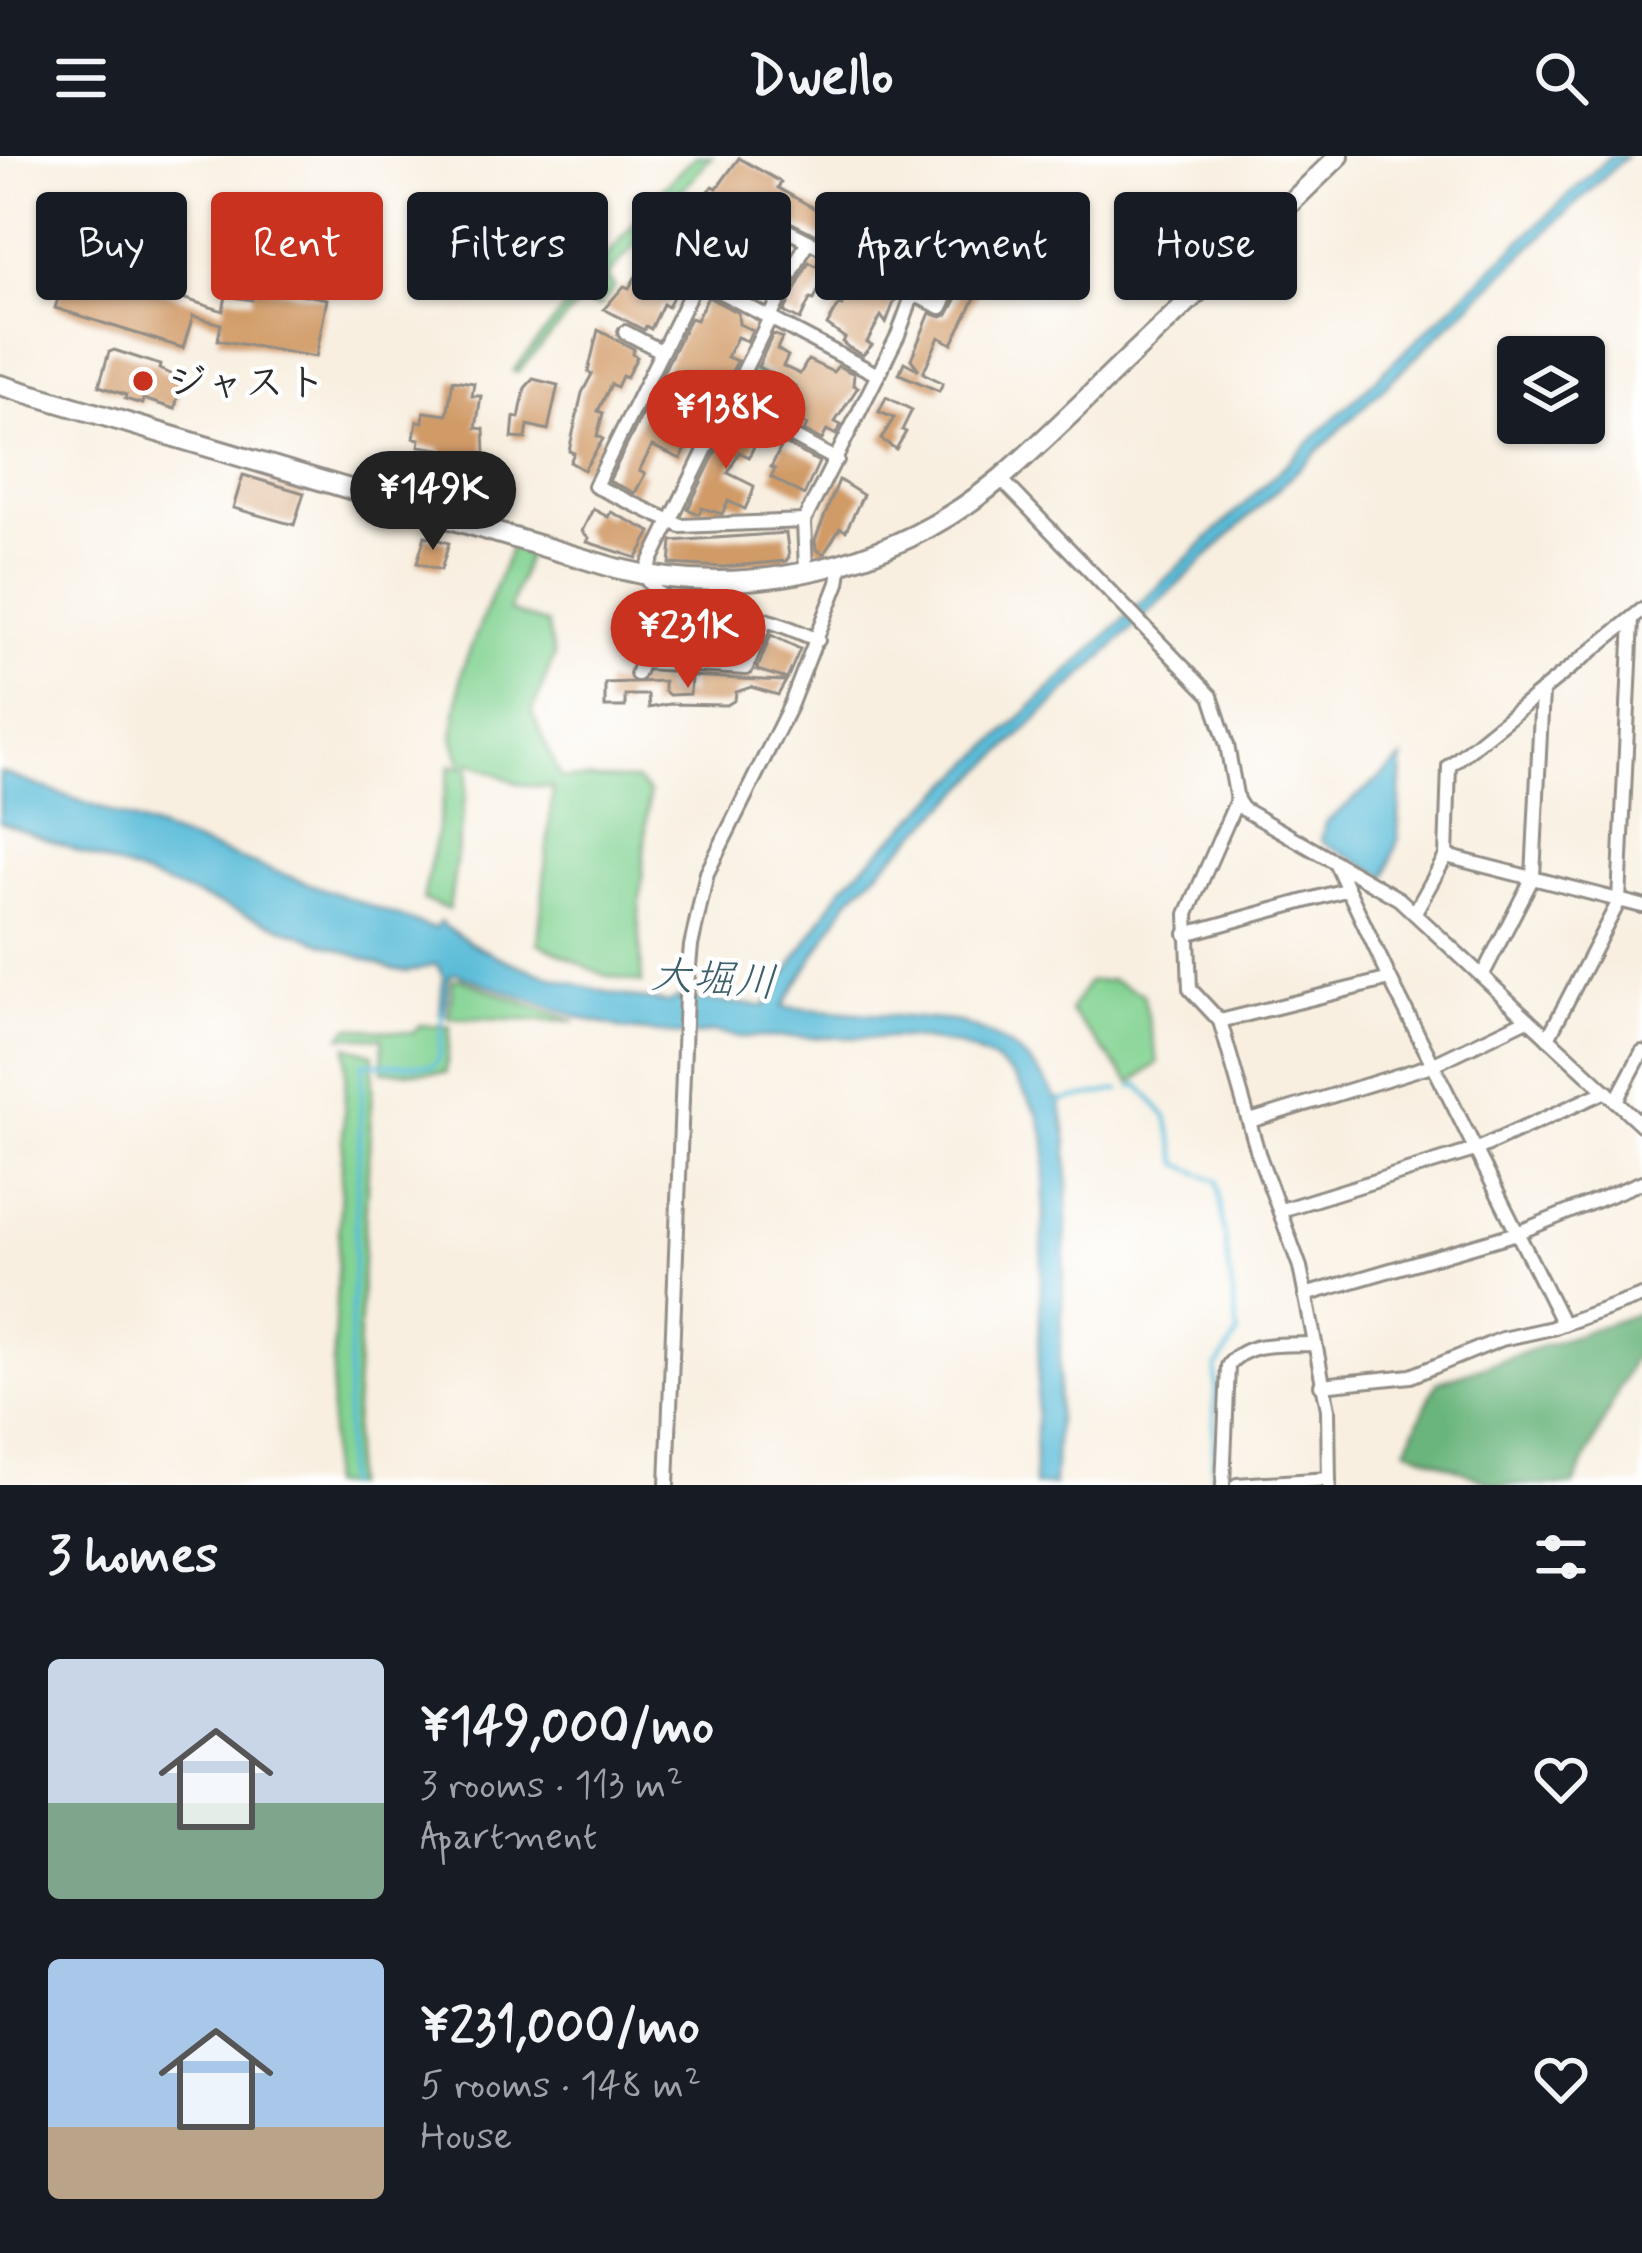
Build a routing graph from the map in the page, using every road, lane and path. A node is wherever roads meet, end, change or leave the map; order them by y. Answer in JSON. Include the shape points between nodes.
{"nodes":[{"id":1,"x":1339,"y":156,"type":"edge"},
{"id":2,"x":791,"y":233,"type":"edge"},
{"id":3,"x":807,"y":242,"type":"junction"},
{"id":4,"x":815,"y":246,"type":"edge"},
{"id":5,"x":686,"y":300,"type":"edge"},
{"id":6,"x":736,"y":300,"type":"edge"},
{"id":7,"x":911,"y":300,"type":"edge"},
{"id":8,"x":770,"y":318,"type":"junction"},
{"id":9,"x":625,"y":332,"type":"dead end"},
{"id":10,"x":661,"y":351,"type":"junction"},
{"id":11,"x":878,"y":375,"type":"junction"},
{"id":12,"x":0,"y":385,"type":"edge"},
{"id":13,"x":727,"y":401,"type":"junction"},
{"id":14,"x":837,"y":460,"type":"junction"},
{"id":15,"x":1000,"y":478,"type":"junction"},
{"id":16,"x":670,"y":521,"type":"junction"},
{"id":17,"x":804,"y":521,"type":"junction"},
{"id":18,"x":841,"y":564,"type":"junction"},
{"id":19,"x":806,"y":571,"type":"junction"},
{"id":20,"x":644,"y":575,"type":"junction"},
{"id":21,"x":666,"y":602,"type":"junction"},
{"id":22,"x":1637,"y":615,"type":"edge"},
{"id":23,"x":766,"y":620,"type":"junction"},
{"id":24,"x":818,"y":640,"type":"junction"},
{"id":25,"x":1542,"y":692,"type":"junction"},
{"id":26,"x":1237,"y":800,"type":"junction"},
{"id":27,"x":1446,"y":856,"type":"junction"},
{"id":28,"x":1335,"y":862,"type":"junction"},
{"id":29,"x":1533,"y":877,"type":"junction"},
{"id":30,"x":1345,"y":890,"type":"junction"},
{"id":31,"x":1619,"y":901,"type":"junction"},
{"id":32,"x":1642,"y":906,"type":"edge"},
{"id":33,"x":1415,"y":912,"type":"junction"},
{"id":34,"x":1186,"y":934,"type":"junction"},
{"id":35,"x":1482,"y":976,"type":"junction"},
{"id":36,"x":1390,"y":979,"type":"junction"},
{"id":37,"x":1528,"y":1019,"type":"junction"},
{"id":38,"x":1220,"y":1021,"type":"junction"},
{"id":39,"x":1548,"y":1038,"type":"junction"},
{"id":40,"x":1642,"y":1052,"type":"edge"},
{"id":41,"x":1432,"y":1065,"type":"junction"},
{"id":42,"x":1611,"y":1096,"type":"junction"},
{"id":43,"x":1250,"y":1121,"type":"junction"},
{"id":44,"x":1642,"y":1125,"type":"edge"},
{"id":45,"x":1475,"y":1150,"type":"junction"},
{"id":46,"x":1642,"y":1182,"type":"edge"},
{"id":47,"x":1281,"y":1210,"type":"junction"},
{"id":48,"x":1517,"y":1232,"type":"junction"},
{"id":49,"x":1305,"y":1295,"type":"junction"},
{"id":50,"x":1642,"y":1295,"type":"edge"},
{"id":51,"x":1563,"y":1324,"type":"junction"},
{"id":52,"x":1314,"y":1343,"type":"junction"},
{"id":53,"x":1321,"y":1384,"type":"junction"},
{"id":54,"x":1329,"y":1482,"type":"edge"},
{"id":55,"x":668,"y":1485,"type":"edge"},
{"id":56,"x":1222,"y":1485,"type":"edge"},
{"id":57,"x":1237,"y":1485,"type":"edge"}],
"edges":[{"from":1,"to":15,"type":"street"},
{"from":2,"to":3,"type":"street"},
{"from":3,"to":4,"type":"street"},
{"from":3,"to":8,"type":"street"},
{"from":5,"to":10,"type":"street"},
{"from":6,"to":8,"type":"street"},
{"from":7,"to":11,"type":"street"},
{"from":8,"to":11,"type":"street"},
{"from":8,"to":13,"type":"street"},
{"from":9,"to":10,"type":"street"},
{"from":10,"to":16,"type":"street","via":[[595,486]]},
{"from":11,"to":14,"type":"street"},
{"from":12,"to":20,"type":"street"},
{"from":13,"to":14,"type":"street"},
{"from":13,"to":16,"type":"street"},
{"from":14,"to":17,"type":"street"},
{"from":15,"to":18,"type":"street","via":[[908,539]]},
{"from":15,"to":26,"type":"street","via":[[1211,696]]},
{"from":16,"to":17,"type":"street"},
{"from":16,"to":20,"type":"street"},
{"from":17,"to":19,"type":"street"},
{"from":18,"to":19,"type":"street"},
{"from":18,"to":24,"type":"street"},
{"from":19,"to":20,"type":"street","via":[[731,581]]},
{"from":20,"to":21,"type":"street"},
{"from":21,"to":23,"type":"street","via":[[712,618]]},
{"from":21,"to":23,"type":"street","via":[[639,668],[746,668]]},
{"from":22,"to":25,"type":"street"},
{"from":22,"to":31,"type":"street"},
{"from":23,"to":24,"type":"street"},
{"from":24,"to":55,"type":"street","via":[[707,873],[691,946]]},
{"from":25,"to":27,"type":"street","via":[[1449,766]]},
{"from":25,"to":29,"type":"street"},
{"from":26,"to":28,"type":"street","via":[[1252,818]]},
{"from":26,"to":34,"type":"street","via":[[1187,914]]},
{"from":27,"to":29,"type":"street"},
{"from":27,"to":33,"type":"street"},
{"from":28,"to":30,"type":"street"},
{"from":28,"to":33,"type":"street"},
{"from":29,"to":31,"type":"street"},
{"from":29,"to":35,"type":"street"},
{"from":30,"to":34,"type":"street"},
{"from":30,"to":36,"type":"street"},
{"from":31,"to":32,"type":"street"},
{"from":31,"to":39,"type":"street"},
{"from":33,"to":35,"type":"street"},
{"from":34,"to":38,"type":"street","via":[[1190,989]]},
{"from":35,"to":37,"type":"street"},
{"from":36,"to":38,"type":"street"},
{"from":36,"to":41,"type":"street"},
{"from":37,"to":39,"type":"street"},
{"from":37,"to":41,"type":"street"},
{"from":38,"to":43,"type":"street"},
{"from":39,"to":42,"type":"street"},
{"from":40,"to":42,"type":"street"},
{"from":41,"to":43,"type":"street"},
{"from":41,"to":45,"type":"street"},
{"from":42,"to":44,"type":"street"},
{"from":42,"to":45,"type":"street"},
{"from":43,"to":47,"type":"street"},
{"from":45,"to":47,"type":"street"},
{"from":45,"to":48,"type":"street"},
{"from":46,"to":48,"type":"street"},
{"from":47,"to":49,"type":"street"},
{"from":48,"to":49,"type":"street"},
{"from":48,"to":51,"type":"street"},
{"from":49,"to":52,"type":"street"},
{"from":50,"to":51,"type":"street"},
{"from":51,"to":53,"type":"street","via":[[1411,1376]]},
{"from":52,"to":53,"type":"street"},
{"from":52,"to":56,"type":"street","via":[[1235,1354]]},
{"from":53,"to":54,"type":"street"},
{"from":54,"to":57,"type":"street"}]}
